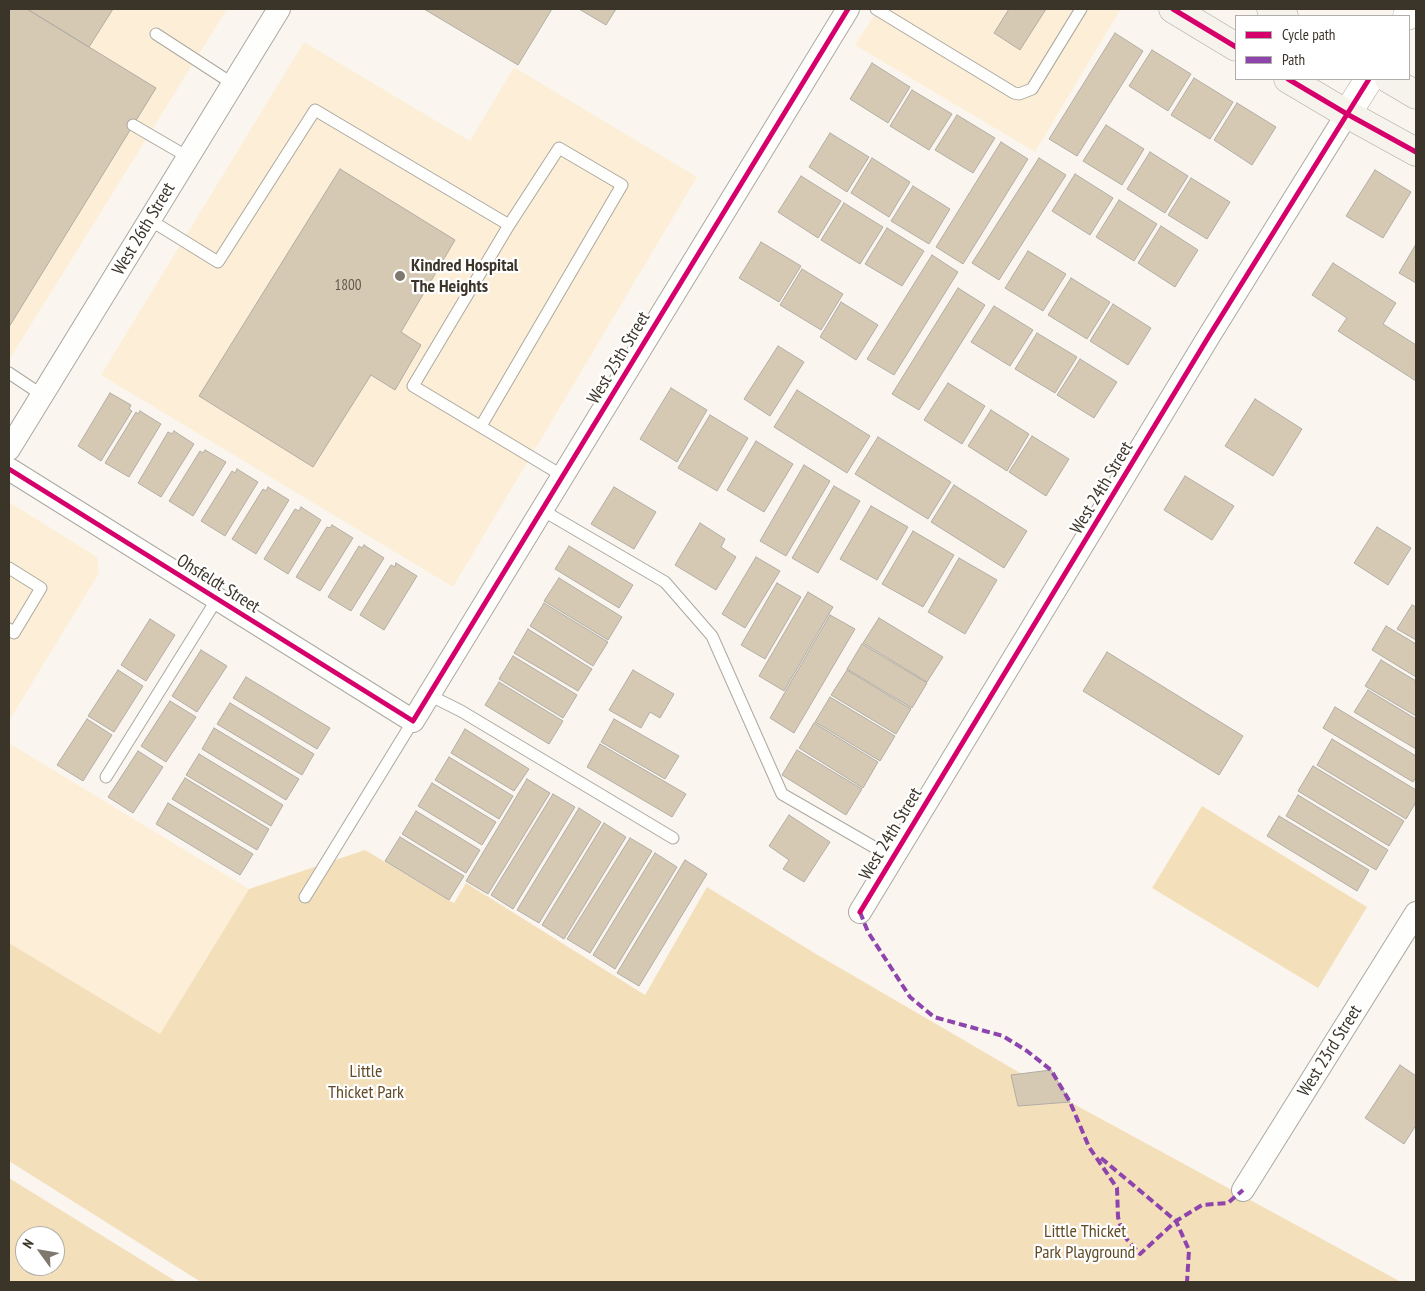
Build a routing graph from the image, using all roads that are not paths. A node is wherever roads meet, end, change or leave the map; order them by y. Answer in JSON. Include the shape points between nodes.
{"nodes":[{"id":1,"x":279,"y":9,"type":"edge"},
{"id":2,"x":848,"y":9,"type":"edge"},
{"id":3,"x":876,"y":9,"type":"edge"},
{"id":4,"x":1081,"y":9,"type":"edge"},
{"id":5,"x":1173,"y":9,"type":"edge"},
{"id":6,"x":1271,"y":9,"type":"edge"},
{"id":7,"x":1282,"y":15,"type":"edge"},
{"id":8,"x":156,"y":34,"type":"dead end"},
{"id":9,"x":1235,"y":46,"type":"edge"},
{"id":10,"x":1290,"y":80,"type":"edge"},
{"id":11,"x":1368,"y":80,"type":"edge"},
{"id":12,"x":1391,"y":80,"type":"edge"},
{"id":13,"x":233,"y":84,"type":"junction"},
{"id":14,"x":1416,"y":95,"type":"edge"},
{"id":15,"x":1347,"y":114,"type":"junction"},
{"id":16,"x":133,"y":125,"type":"dead end"},
{"id":17,"x":1416,"y":152,"type":"edge"},
{"id":18,"x":188,"y":157,"type":"junction"},
{"id":19,"x":150,"y":220,"type":"junction"},
{"id":20,"x":509,"y":224,"type":"junction"},
{"id":21,"x":9,"y":374,"type":"edge"},
{"id":22,"x":42,"y":395,"type":"junction"},
{"id":23,"x":481,"y":426,"type":"junction"},
{"id":24,"x":9,"y":449,"type":"edge"},
{"id":25,"x":9,"y":469,"type":"edge"},
{"id":26,"x":563,"y":476,"type":"junction"},
{"id":27,"x":542,"y":510,"type":"junction"},
{"id":28,"x":9,"y":568,"type":"edge"},
{"id":29,"x":216,"y":599,"type":"junction"},
{"id":30,"x":9,"y":629,"type":"edge"},
{"id":31,"x":429,"y":695,"type":"junction"},
{"id":32,"x":412,"y":721,"type":"junction"},
{"id":33,"x":106,"y":777,"type":"dead end"},
{"id":34,"x":674,"y":838,"type":"dead end"},
{"id":35,"x":893,"y":858,"type":"junction"},
{"id":36,"x":305,"y":898,"type":"dead end"},
{"id":37,"x":860,"y":912,"type":"dead end"},
{"id":38,"x":1416,"y":913,"type":"edge"},
{"id":39,"x":1243,"y":1190,"type":"dead end"}],
"edges":[{"from":1,"to":13,"type":"street","name":"West 26th Street"},
{"from":2,"to":26,"type":"street","name":"West 25th Street"},
{"from":3,"to":4,"type":"lane","via":[[1019,94],[1032,89]]},
{"from":5,"to":9,"type":"main road"},
{"from":6,"to":7,"type":"main road"},
{"from":8,"to":13,"type":"lane"},
{"from":10,"to":15,"type":"main road"},
{"from":11,"to":15,"type":"street","name":"West 24th Street"},
{"from":12,"to":14,"type":"main road"},
{"from":13,"to":18,"type":"street","name":"West 26th Street"},
{"from":15,"to":17,"type":"main road"},
{"from":15,"to":35,"type":"street","name":"West 24th Street"},
{"from":16,"to":18,"type":"lane"},
{"from":18,"to":19,"type":"street","name":"West 26th Street"},
{"from":19,"to":20,"type":"lane","via":[[218,262],[315,110]]},
{"from":19,"to":22,"type":"street","name":"West 26th Street"},
{"from":20,"to":23,"type":"lane","via":[[413,386]]},
{"from":20,"to":23,"type":"lane","via":[[558,148],[622,185]]},
{"from":21,"to":22,"type":"lane"},
{"from":22,"to":24,"type":"street","name":"West 26th Street"},
{"from":23,"to":26,"type":"lane"},
{"from":25,"to":29,"type":"street","name":"Ohsfeldt Street"},
{"from":26,"to":27,"type":"street","name":"West 25th Street"},
{"from":27,"to":31,"type":"street","name":"West 25th Street"},
{"from":27,"to":35,"type":"lane","via":[[665,582],[712,636],[782,794]]},
{"from":28,"to":30,"type":"lane","via":[[41,588],[14,632]]},
{"from":29,"to":32,"type":"street","name":"Ohsfeldt Street"},
{"from":29,"to":33,"type":"lane"},
{"from":31,"to":32,"type":"street","name":"West 25th Street"},
{"from":31,"to":34,"type":"lane"},
{"from":32,"to":36,"type":"lane"},
{"from":35,"to":37,"type":"street","name":"West 24th Street"},
{"from":38,"to":39,"type":"street","name":"West 23rd Street"}]}
